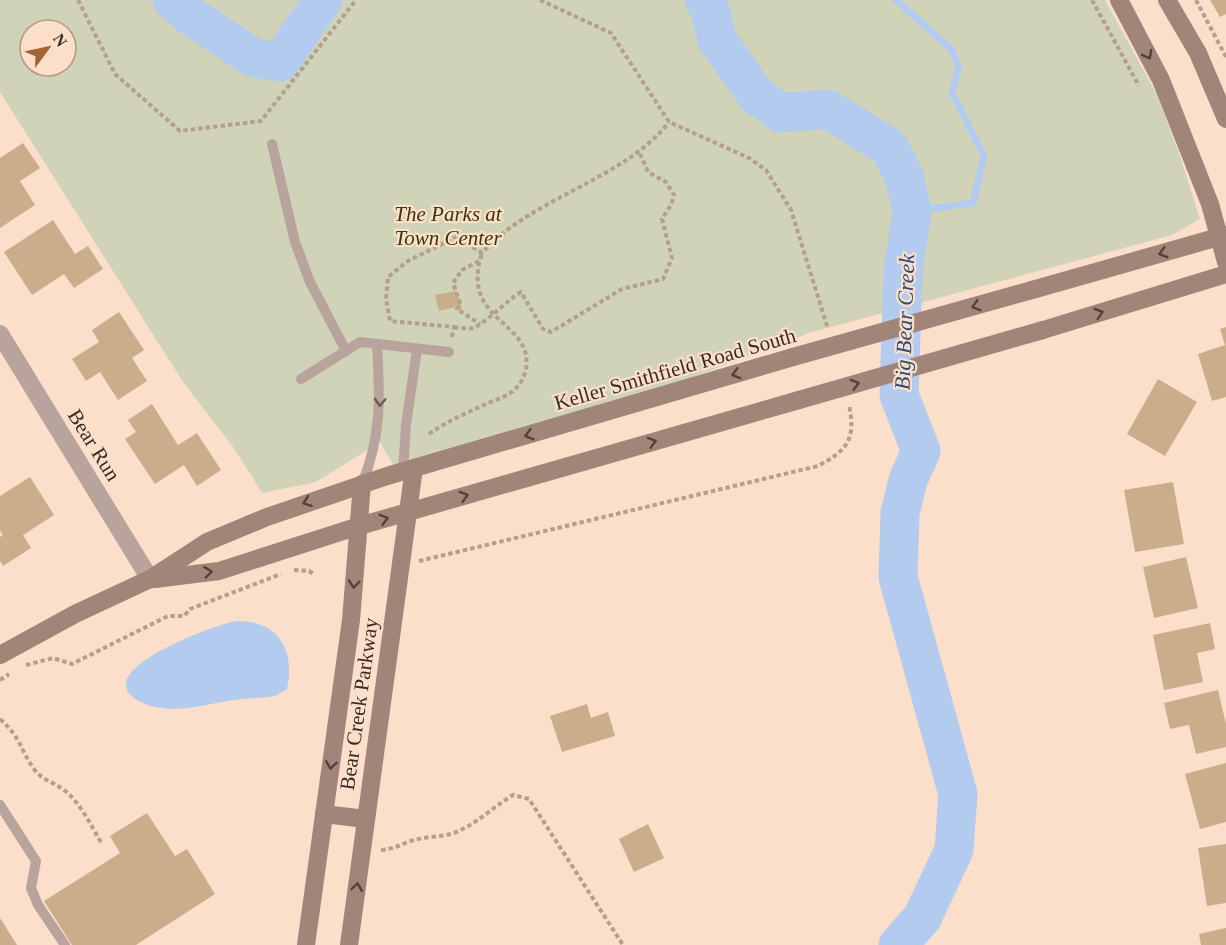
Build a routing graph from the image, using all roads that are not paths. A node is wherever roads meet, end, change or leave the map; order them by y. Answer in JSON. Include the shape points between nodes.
{"nodes":[{"id":1,"x":1167,"y":0,"type":"edge"},
{"id":2,"x":1122,"y":1,"type":"edge"},
{"id":3,"x":1226,"y":119,"type":"edge"},
{"id":4,"x":272,"y":144,"type":"dead end"},
{"id":5,"x":1223,"y":236,"type":"edge"},
{"id":6,"x":1226,"y":262,"type":"edge"},
{"id":7,"x":1226,"y":274,"type":"edge"},
{"id":8,"x":0,"y":334,"type":"edge"},
{"id":9,"x":377,"y":344,"type":"junction"},
{"id":10,"x":417,"y":349,"type":"junction"},
{"id":11,"x":346,"y":351,"type":"junction"},
{"id":12,"x":449,"y":352,"type":"road end"},
{"id":13,"x":301,"y":379,"type":"dead end"},
{"id":14,"x":408,"y":470,"type":"junction"},
{"id":15,"x":362,"y":484,"type":"junction"},
{"id":16,"x":408,"y":512,"type":"junction"},
{"id":17,"x":359,"y":526,"type":"junction"},
{"id":18,"x":150,"y":579,"type":"junction"},
{"id":19,"x":0,"y":655,"type":"edge"},
{"id":20,"x":0,"y":805,"type":"edge"},
{"id":21,"x":324,"y":814,"type":"junction"},
{"id":22,"x":366,"y":819,"type":"junction"},
{"id":23,"x":65,"y":945,"type":"edge"},
{"id":24,"x":306,"y":945,"type":"edge"},
{"id":25,"x":349,"y":945,"type":"edge"}],
"edges":[{"from":1,"to":3,"type":"main road","via":[[1198,52]]},
{"from":2,"to":5,"type":"main road","one_way":true,"via":[[1161,80]]},
{"from":4,"to":11,"type":"lane","via":[[295,242],[310,282]]},
{"from":5,"to":6,"type":"main road"},
{"from":5,"to":14,"type":"main road","name":"Keller Smithfield Road South","one_way":true,"bridge":true},
{"from":16,"to":7,"type":"main road","name":"Keller Smithfield Road South","one_way":true,"bridge":true},
{"from":8,"to":18,"type":"street","name":"Bear Run"},
{"from":9,"to":10,"type":"lane"},
{"from":9,"to":11,"type":"lane","via":[[360,342]]},
{"from":9,"to":15,"type":"lane","one_way":true,"via":[[381,398],[375,454]]},
{"from":10,"to":12,"type":"lane"},
{"from":10,"to":14,"type":"lane","via":[[406,425]]},
{"from":11,"to":13,"type":"lane"},
{"from":14,"to":15,"type":"main road","name":"Keller Smithfield Road South"},
{"from":14,"to":16,"type":"main road","name":"Bear Creek Parkway"},
{"from":15,"to":17,"type":"main road","name":"Bear Creek Parkway"},
{"from":15,"to":18,"type":"main road","name":"Keller Smithfield Road South","one_way":true,"via":[[207,542]]},
{"from":17,"to":16,"type":"main road","name":"Keller Smithfield Road South","one_way":true},
{"from":16,"to":22,"type":"main road","name":"Bear Creek Parkway"},
{"from":18,"to":17,"type":"main road","name":"Keller Smithfield Road South","one_way":true,"via":[[219,571]]},
{"from":17,"to":21,"type":"main road","name":"Bear Creek Parkway","one_way":true,"via":[[351,620]]},
{"from":18,"to":19,"type":"main road","name":"Keller Smithfield Road South"},
{"from":20,"to":23,"type":"lane","via":[[36,861],[31,888]]},
{"from":21,"to":22,"type":"main road"},
{"from":21,"to":24,"type":"main road","name":"Bear Creek Parkway"},
{"from":25,"to":22,"type":"main road","name":"Bear Creek Parkway","one_way":true}]}
